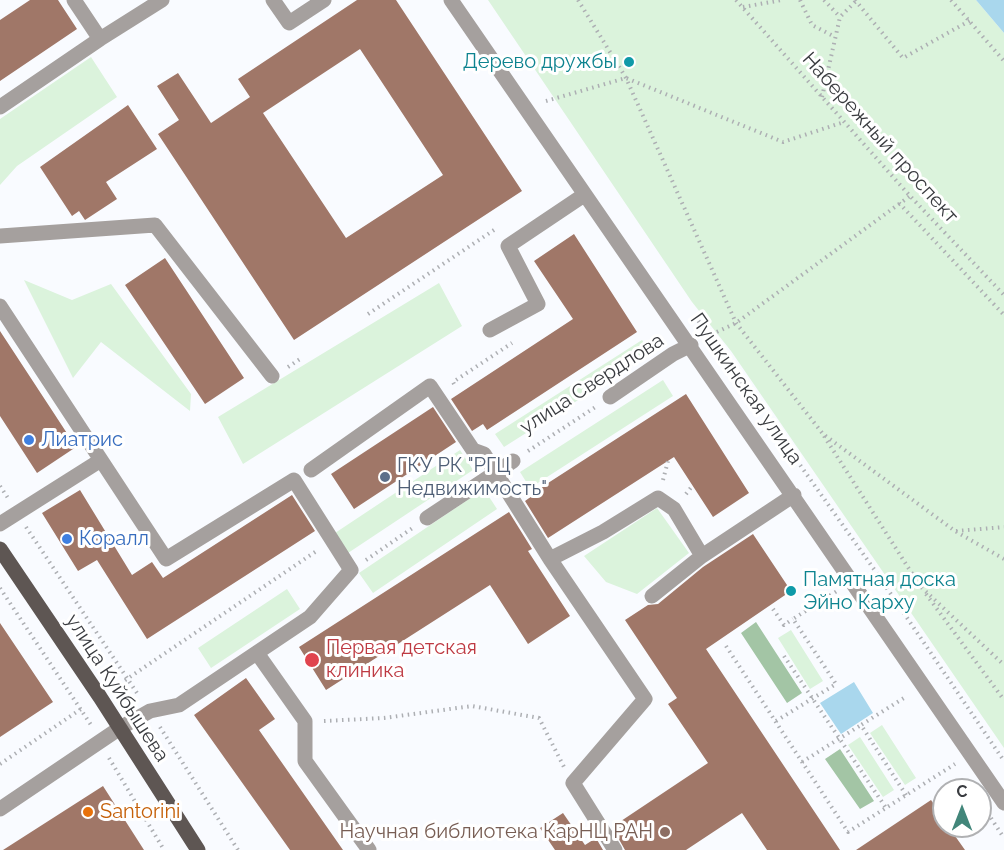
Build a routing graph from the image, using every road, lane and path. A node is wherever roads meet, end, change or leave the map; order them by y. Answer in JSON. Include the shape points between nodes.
{"nodes":[{"id":1,"x":74,"y":0,"type":"edge"},
{"id":2,"x":162,"y":0,"type":"edge"},
{"id":3,"x":273,"y":0,"type":"edge"},
{"id":4,"x":324,"y":0,"type":"edge"},
{"id":5,"x":451,"y":0,"type":"edge"},
{"id":6,"x":578,"y":0,"type":"edge"},
{"id":7,"x":736,"y":0,"type":"edge"},
{"id":8,"x":782,"y":0,"type":"edge"},
{"id":9,"x":800,"y":0,"type":"edge"},
{"id":10,"x":824,"y":0,"type":"edge"},
{"id":11,"x":951,"y":0,"type":"edge"},
{"id":12,"x":855,"y":1,"type":"edge"},
{"id":13,"x":743,"y":8,"type":"junction"},
{"id":14,"x":840,"y":17,"type":"junction"},
{"id":15,"x":971,"y":20,"type":"junction"},
{"id":16,"x":835,"y":38,"type":"junction"},
{"id":17,"x":100,"y":39,"type":"junction"},
{"id":18,"x":1004,"y":61,"type":"edge"},
{"id":19,"x":626,"y":78,"type":"junction"},
{"id":20,"x":540,"y":92,"type":"dead end"},
{"id":21,"x":822,"y":97,"type":"junction"},
{"id":22,"x":546,"y":101,"type":"junction"},
{"id":23,"x":0,"y":107,"type":"edge"},
{"id":24,"x":553,"y":111,"type":"dead end"},
{"id":25,"x":844,"y":122,"type":"junction"},
{"id":26,"x":585,"y":195,"type":"junction"},
{"id":27,"x":910,"y":196,"type":"junction"},
{"id":28,"x":899,"y":202,"type":"junction"},
{"id":29,"x":502,"y":225,"type":"dead end"},
{"id":30,"x":0,"y":236,"type":"edge"},
{"id":31,"x":1004,"y":295,"type":"edge"},
{"id":32,"x":0,"y":306,"type":"edge"},
{"id":33,"x":689,"y":307,"type":"dead end"},
{"id":34,"x":368,"y":314,"type":"dead end"},
{"id":35,"x":1004,"y":315,"type":"edge"},
{"id":36,"x":736,"y":323,"type":"junction"},
{"id":37,"x":489,"y":330,"type":"dead end"},
{"id":38,"x":709,"y":336,"type":"junction"},
{"id":39,"x":691,"y":345,"type":"junction"},
{"id":40,"x":487,"y":359,"type":"dead end"},
{"id":41,"x":272,"y":376,"type":"dead end"},
{"id":42,"x":453,"y":382,"type":"dead end"},
{"id":43,"x":610,"y":397,"type":"joint"},
{"id":44,"x":823,"y":434,"type":"junction"},
{"id":45,"x":101,"y":460,"type":"junction"},
{"id":46,"x":513,"y":461,"type":"joint"},
{"id":47,"x":312,"y":470,"type":"dead end"},
{"id":48,"x":495,"y":472,"type":"junction"},
{"id":49,"x":0,"y":486,"type":"edge"},
{"id":50,"x":794,"y":495,"type":"junction"},
{"id":51,"x":17,"y":513,"type":"junction"},
{"id":52,"x":427,"y":518,"type":"dead end"},
{"id":53,"x":0,"y":524,"type":"edge"},
{"id":54,"x":1004,"y":527,"type":"edge"},
{"id":55,"x":409,"y":531,"type":"dead end"},
{"id":56,"x":955,"y":531,"type":"junction"},
{"id":57,"x":328,"y":532,"type":"junction"},
{"id":58,"x":0,"y":549,"type":"edge"},
{"id":59,"x":702,"y":556,"type":"junction"},
{"id":60,"x":550,"y":559,"type":"junction"},
{"id":61,"x":1004,"y":559,"type":"edge"},
{"id":62,"x":366,"y":560,"type":"dead end"},
{"id":63,"x":853,"y":581,"type":"junction"},
{"id":64,"x":920,"y":586,"type":"junction"},
{"id":65,"x":0,"y":588,"type":"edge"},
{"id":66,"x":652,"y":596,"type":"dead end"},
{"id":67,"x":774,"y":609,"type":"dead end"},
{"id":68,"x":793,"y":619,"type":"junction"},
{"id":69,"x":726,"y":646,"type":"dead end"},
{"id":70,"x":257,"y":652,"type":"junction"},
{"id":71,"x":784,"y":656,"type":"dead end"},
{"id":72,"x":1004,"y":665,"type":"edge"},
{"id":73,"x":127,"y":679,"type":"junction"},
{"id":74,"x":908,"y":695,"type":"dead end"},
{"id":75,"x":100,"y":697,"type":"junction"},
{"id":76,"x":813,"y":699,"type":"junction"},
{"id":77,"x":1004,"y":700,"type":"edge"},
{"id":78,"x":82,"y":709,"type":"junction"},
{"id":79,"x":150,"y":711,"type":"junction"},
{"id":80,"x":305,"y":721,"type":"junction"},
{"id":81,"x":776,"y":721,"type":"junction"},
{"id":82,"x":861,"y":725,"type":"junction"},
{"id":83,"x":120,"y":729,"type":"junction"},
{"id":84,"x":839,"y":738,"type":"junction"},
{"id":85,"x":102,"y":741,"type":"junction"},
{"id":86,"x":972,"y":755,"type":"junction"},
{"id":87,"x":1004,"y":761,"type":"edge"},
{"id":88,"x":802,"y":762,"type":"junction"},
{"id":89,"x":0,"y":764,"type":"edge"},
{"id":90,"x":573,"y":783,"type":"junction"},
{"id":91,"x":906,"y":795,"type":"junction"},
{"id":92,"x":1004,"y":803,"type":"edge"},
{"id":93,"x":886,"y":808,"type":"junction"},
{"id":94,"x":0,"y":809,"type":"edge"},
{"id":95,"x":164,"y":850,"type":"edge"},
{"id":96,"x":198,"y":850,"type":"edge"},
{"id":97,"x":238,"y":850,"type":"edge"},
{"id":98,"x":369,"y":850,"type":"edge"},
{"id":99,"x":615,"y":850,"type":"edge"}],
"edges":[{"from":1,"to":17,"type":"street"},
{"from":2,"to":17,"type":"street"},
{"from":3,"to":4,"type":"street","via":[[289,23]]},
{"from":5,"to":26,"type":"street","name":"Пушкинская улица"},
{"from":6,"to":19,"type":"path"},
{"from":7,"to":13,"type":"path","name":"Набережный проспект"},
{"from":8,"to":13,"type":"path"},
{"from":9,"to":16,"type":"path","via":[[812,26]]},
{"from":10,"to":14,"type":"path"},
{"from":11,"to":15,"type":"path"},
{"from":12,"to":14,"type":"path"},
{"from":12,"to":15,"type":"path","via":[[903,58]]},
{"from":13,"to":21,"type":"path","name":"Набережный проспект"},
{"from":14,"to":16,"type":"path"},
{"from":15,"to":18,"type":"path"},
{"from":16,"to":21,"type":"path"},
{"from":17,"to":23,"type":"street"},
{"from":19,"to":22,"type":"path"},
{"from":19,"to":25,"type":"path","via":[[783,142]]},
{"from":19,"to":36,"type":"path"},
{"from":20,"to":22,"type":"path"},
{"from":21,"to":25,"type":"path","name":"Набережный проспект"},
{"from":22,"to":24,"type":"path"},
{"from":25,"to":27,"type":"path","name":"Набережный проспект"},
{"from":26,"to":37,"type":"street","via":[[508,246],[538,304]]},
{"from":26,"to":39,"type":"street","name":"Пушкинская улица"},
{"from":27,"to":28,"type":"path"},
{"from":27,"to":31,"type":"path","name":"Набережный проспект"},
{"from":28,"to":35,"type":"path"},
{"from":28,"to":36,"type":"path"},
{"from":29,"to":34,"type":"path"},
{"from":30,"to":41,"type":"street","via":[[155,225]]},
{"from":32,"to":45,"type":"street"},
{"from":33,"to":38,"type":"path"},
{"from":36,"to":38,"type":"path"},
{"from":36,"to":44,"type":"path"},
{"from":38,"to":39,"type":"path"},
{"from":38,"to":87,"type":"path"},
{"from":39,"to":43,"type":"street","name":"улица Свердлова"},
{"from":39,"to":50,"type":"street","name":"Пушкинская улица"},
{"from":40,"to":42,"type":"path"},
{"from":43,"to":46,"type":"path","name":"улица Свердлова"},
{"from":44,"to":56,"type":"path"},
{"from":44,"to":64,"type":"path"},
{"from":45,"to":51,"type":"street"},
{"from":45,"to":57,"type":"street","via":[[166,560],[294,480]]},
{"from":46,"to":48,"type":"street","name":"улица Свердлова"},
{"from":47,"to":48,"type":"street","via":[[430,386],[473,450],[484,454]]},
{"from":48,"to":52,"type":"street","name":"улица Свердлова"},
{"from":48,"to":60,"type":"street"},
{"from":49,"to":51,"type":"path"},
{"from":50,"to":59,"type":"street"},
{"from":50,"to":63,"type":"street","name":"Пушкинская улица"},
{"from":51,"to":53,"type":"street"},
{"from":51,"to":73,"type":"path"},
{"from":54,"to":56,"type":"path"},
{"from":55,"to":62,"type":"path"},
{"from":56,"to":61,"type":"path"},
{"from":57,"to":70,"type":"street","via":[[351,570],[310,617]]},
{"from":57,"to":73,"type":"path","via":[[316,554]]},
{"from":58,"to":75,"type":"main road","name":"улица Куйбышева"},
{"from":59,"to":60,"type":"street","via":[[674,509],[658,498]]},
{"from":59,"to":66,"type":"street"},
{"from":60,"to":90,"type":"street","via":[[645,699]]},
{"from":63,"to":68,"type":"path"},
{"from":63,"to":86,"type":"street","name":"Пушкинская улица"},
{"from":64,"to":72,"type":"path"},
{"from":64,"to":77,"type":"path"},
{"from":65,"to":78,"type":"path"},
{"from":67,"to":68,"type":"path","via":[[783,625]]},
{"from":68,"to":76,"type":"path","via":[[836,684]]},
{"from":69,"to":81,"type":"path"},
{"from":70,"to":79,"type":"street","via":[[179,705]]},
{"from":70,"to":80,"type":"street"},
{"from":71,"to":76,"type":"path"},
{"from":73,"to":75,"type":"path"},
{"from":73,"to":79,"type":"path"},
{"from":74,"to":82,"type":"path"},
{"from":75,"to":78,"type":"path"},
{"from":75,"to":83,"type":"main road","name":"улица Куйбышева"},
{"from":76,"to":81,"type":"path"},
{"from":76,"to":84,"type":"path"},
{"from":78,"to":85,"type":"path"},
{"from":78,"to":89,"type":"path"},
{"from":79,"to":83,"type":"street"},
{"from":79,"to":97,"type":"path"},
{"from":80,"to":90,"type":"path","via":[[384,718],[472,706],[539,718]]},
{"from":80,"to":98,"type":"street","via":[[305,761]]},
{"from":81,"to":88,"type":"path"},
{"from":82,"to":84,"type":"path"},
{"from":82,"to":91,"type":"path"},
{"from":83,"to":85,"type":"street"},
{"from":83,"to":96,"type":"main road","name":"улица Куйбышева"},
{"from":84,"to":88,"type":"path"},
{"from":84,"to":93,"type":"path"},
{"from":85,"to":94,"type":"street"},
{"from":85,"to":95,"type":"path"},
{"from":86,"to":91,"type":"path"},
{"from":86,"to":92,"type":"street","name":"Пушкинская улица"},
{"from":88,"to":93,"type":"path","via":[[848,832]]},
{"from":90,"to":99,"type":"street"},
{"from":91,"to":93,"type":"path"}]}
